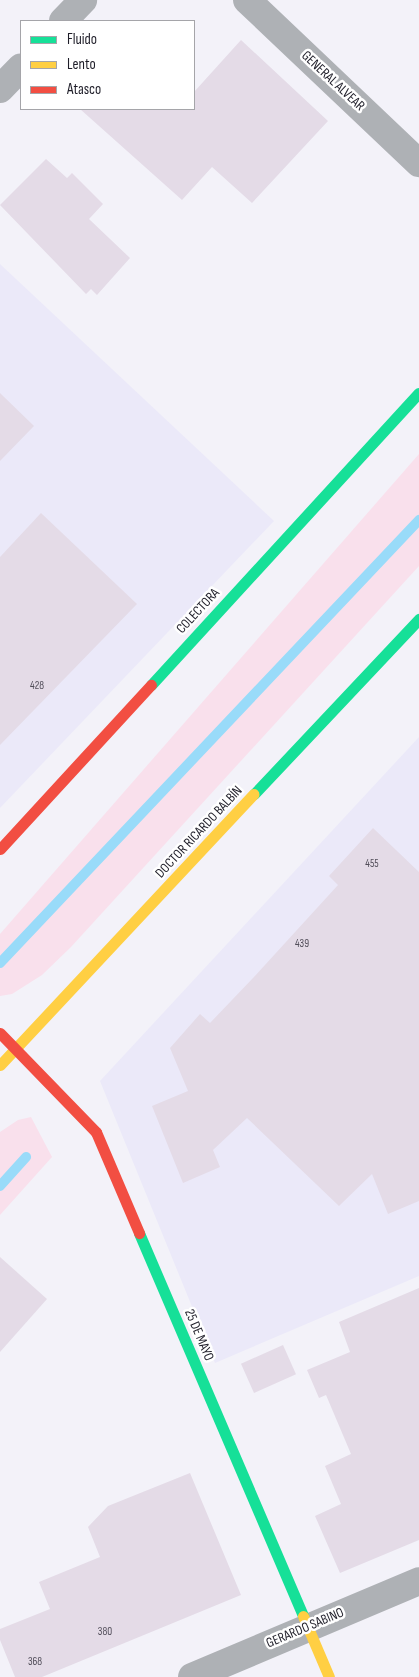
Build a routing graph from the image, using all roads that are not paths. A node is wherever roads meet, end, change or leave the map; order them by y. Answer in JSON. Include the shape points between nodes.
{"nodes":[{"id":1,"x":83,"y":0,"type":"edge"},
{"id":2,"x":247,"y":0,"type":"edge"},
{"id":3,"x":64,"y":20,"type":"edge"},
{"id":4,"x":20,"y":67,"type":"edge"},
{"id":5,"x":0,"y":90,"type":"edge"},
{"id":6,"x":419,"y":163,"type":"edge"},
{"id":7,"x":419,"y":393,"type":"edge"},
{"id":8,"x":419,"y":619,"type":"edge"},
{"id":9,"x":0,"y":849,"type":"edge"},
{"id":10,"x":0,"y":1033,"type":"edge"},
{"id":11,"x":16,"y":1048,"type":"junction"},
{"id":12,"x":0,"y":1065,"type":"edge"},
{"id":13,"x":419,"y":1581,"type":"edge"},
{"id":14,"x":308,"y":1627,"type":"junction"},
{"id":15,"x":192,"y":1677,"type":"edge"},
{"id":16,"x":330,"y":1677,"type":"edge"}],
"edges":[{"from":1,"to":3,"type":"street"},
{"from":2,"to":6,"type":"street","name":"GENERAL ALVEAR"},
{"from":4,"to":5,"type":"street"},
{"from":7,"to":9,"type":"street","name":"COLECTORA"},
{"from":8,"to":11,"type":"street","name":"DOCTOR RICARDO BALBÍN"},
{"from":10,"to":11,"type":"street","name":"25 DE MAYO"},
{"from":11,"to":12,"type":"street","name":"DOCTOR RICARDO BALBÍN"},
{"from":11,"to":14,"type":"street","name":"25 DE MAYO","via":[[96,1132]]},
{"from":13,"to":14,"type":"street","name":"GERARDO SABINO"},
{"from":14,"to":15,"type":"street","name":"GERARDO SABINO"},
{"from":14,"to":16,"type":"street","name":"25 DE MAYO"}]}
